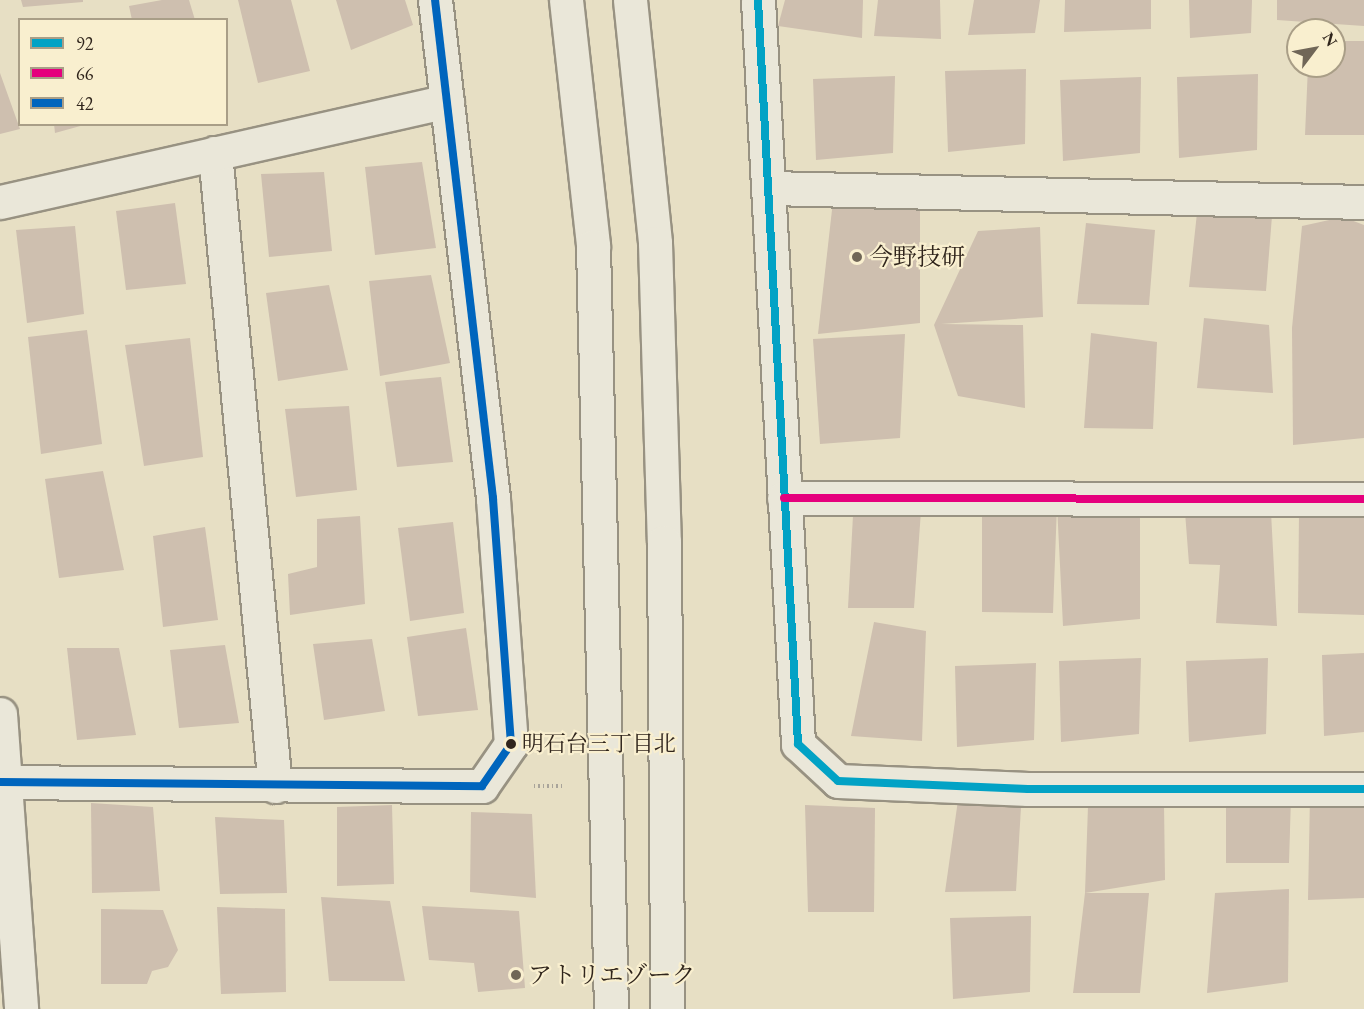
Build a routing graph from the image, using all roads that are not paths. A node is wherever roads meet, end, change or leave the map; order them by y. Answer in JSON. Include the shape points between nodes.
{"nodes":[{"id":1,"x":435,"y":0,"type":"edge"},
{"id":2,"x":566,"y":0,"type":"edge"},
{"id":3,"x":630,"y":0,"type":"edge"},
{"id":4,"x":758,"y":0,"type":"edge"},
{"id":5,"x":447,"y":101,"type":"junction"},
{"id":6,"x":215,"y":153,"type":"junction"},
{"id":7,"x":770,"y":188,"type":"junction"},
{"id":8,"x":0,"y":201,"type":"edge"},
{"id":9,"x":1364,"y":202,"type":"edge"},
{"id":10,"x":784,"y":498,"type":"junction"},
{"id":11,"x":1364,"y":499,"type":"edge"},
{"id":12,"x":0,"y":714,"type":"edge"},
{"id":13,"x":3,"y":782,"type":"edge"},
{"id":14,"x":275,"y":786,"type":"junction"},
{"id":15,"x":1364,"y":789,"type":"edge"},
{"id":16,"x":21,"y":1009,"type":"edge"},
{"id":17,"x":611,"y":1009,"type":"edge"},
{"id":18,"x":667,"y":1009,"type":"edge"}],
"edges":[{"from":1,"to":5,"type":"street"},
{"from":2,"to":17,"type":"street","via":[[593,246]]},
{"from":3,"to":18,"type":"street","via":[[655,255],[664,542]]},
{"from":4,"to":7,"type":"street"},
{"from":5,"to":6,"type":"street"},
{"from":5,"to":14,"type":"street","via":[[493,498],[511,744],[482,786]]},
{"from":6,"to":8,"type":"street"},
{"from":6,"to":14,"type":"street"},
{"from":7,"to":9,"type":"street"},
{"from":7,"to":10,"type":"street"},
{"from":10,"to":11,"type":"street"},
{"from":10,"to":15,"type":"street","via":[[798,744],[837,781],[1028,789]]},
{"from":12,"to":13,"type":"street"},
{"from":13,"to":14,"type":"street"},
{"from":13,"to":16,"type":"street"}]}
